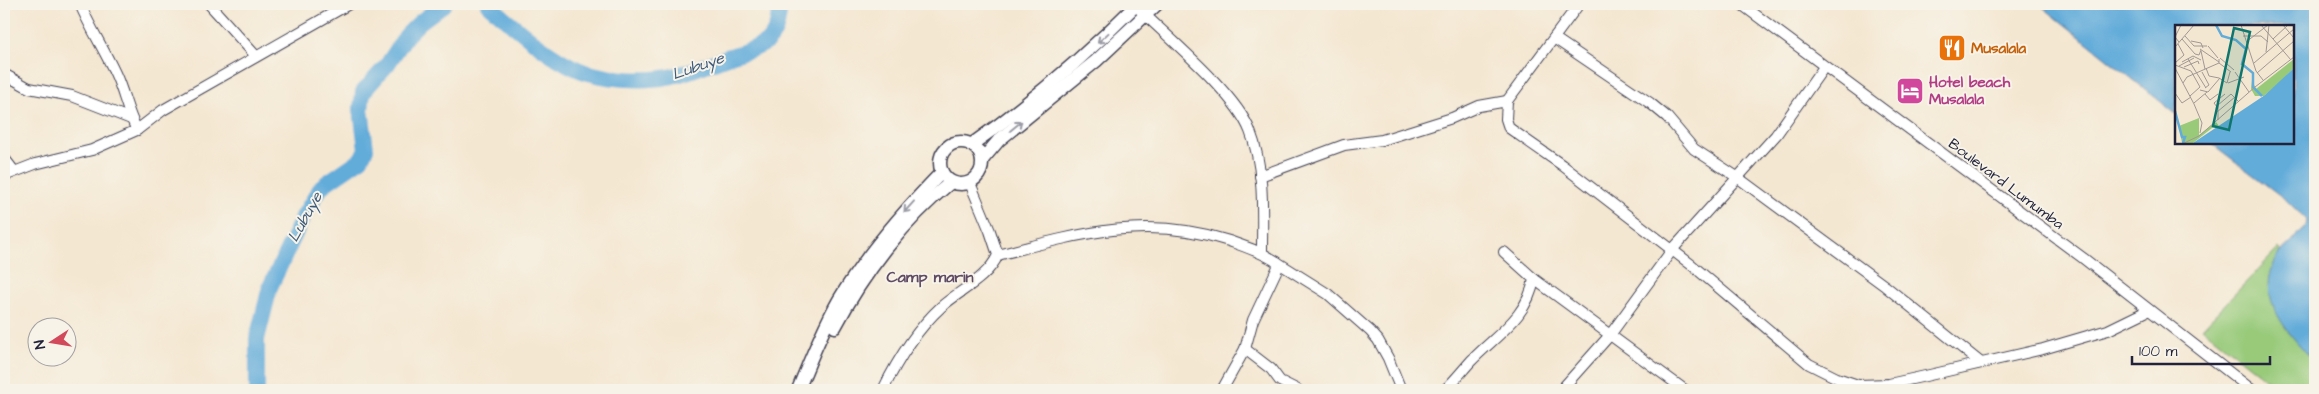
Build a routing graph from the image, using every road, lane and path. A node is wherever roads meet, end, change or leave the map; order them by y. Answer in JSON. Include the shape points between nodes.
{"nodes":[{"id":1,"x":80,"y":4,"type":"edge"},
{"id":2,"x":209,"y":4,"type":"edge"},
{"id":3,"x":349,"y":4,"type":"edge"},
{"id":4,"x":1136,"y":4,"type":"edge"},
{"id":5,"x":1156,"y":4,"type":"edge"},
{"id":6,"x":1579,"y":4,"type":"edge"},
{"id":7,"x":1740,"y":4,"type":"edge"},
{"id":8,"x":1146,"y":16,"type":"junction"},
{"id":9,"x":1554,"y":38,"type":"junction"},
{"id":10,"x":256,"y":56,"type":"junction"},
{"id":11,"x":1824,"y":66,"type":"junction"},
{"id":12,"x":4,"y":74,"type":"edge"},
{"id":13,"x":1507,"y":101,"type":"junction"},
{"id":14,"x":131,"y":118,"type":"junction"},
{"id":15,"x":137,"y":130,"type":"junction"},
{"id":16,"x":971,"y":145,"type":"junction"},
{"id":17,"x":4,"y":158,"type":"edge"},
{"id":18,"x":982,"y":160,"type":"junction"},
{"id":19,"x":14,"y":171,"type":"junction"},
{"id":20,"x":4,"y":176,"type":"edge"},
{"id":21,"x":1260,"y":176,"type":"junction"},
{"id":22,"x":947,"y":177,"type":"junction"},
{"id":23,"x":1737,"y":177,"type":"junction"},
{"id":24,"x":970,"y":182,"type":"junction"},
{"id":25,"x":1672,"y":250,"type":"junction"},
{"id":26,"x":1262,"y":252,"type":"junction"},
{"id":27,"x":1504,"y":252,"type":"dead end"},
{"id":28,"x":998,"y":255,"type":"junction"},
{"id":29,"x":1277,"y":262,"type":"junction"},
{"id":30,"x":1534,"y":279,"type":"junction"},
{"id":31,"x":2149,"y":310,"type":"junction"},
{"id":32,"x":1610,"y":335,"type":"junction"},
{"id":33,"x":1245,"y":349,"type":"junction"},
{"id":34,"x":1980,"y":363,"type":"junction"},
{"id":35,"x":1856,"y":388,"type":"edge"},
{"id":36,"x":798,"y":390,"type":"edge"},
{"id":37,"x":804,"y":390,"type":"edge"},
{"id":38,"x":883,"y":390,"type":"edge"},
{"id":39,"x":1222,"y":390,"type":"edge"},
{"id":40,"x":1298,"y":390,"type":"edge"},
{"id":41,"x":1401,"y":390,"type":"edge"},
{"id":42,"x":1445,"y":390,"type":"edge"},
{"id":43,"x":1562,"y":390,"type":"edge"},
{"id":44,"x":1684,"y":390,"type":"edge"},
{"id":45,"x":2252,"y":390,"type":"edge"}],
"edges":[{"from":1,"to":14,"type":"street","via":[[114,72]]},
{"from":2,"to":10,"type":"street"},
{"from":3,"to":10,"type":"street"},
{"from":4,"to":8,"type":"street"},
{"from":4,"to":16,"type":"street","one_way":true,"via":[[1078,61]]},
{"from":5,"to":8,"type":"street"},
{"from":6,"to":9,"type":"street"},
{"from":7,"to":11,"type":"street","name":"Boulevard Lumumba"},
{"from":18,"to":8,"type":"street","one_way":true,"via":[[999,140]]},
{"from":8,"to":21,"type":"street","via":[[1233,102],[1250,130]]},
{"from":9,"to":13,"type":"street"},
{"from":9,"to":23,"type":"street","via":[[1650,104],[1667,117],[1694,149]]},
{"from":10,"to":15,"type":"street","via":[[163,110]]},
{"from":11,"to":23,"type":"street","via":[[1776,135]]},
{"from":11,"to":31,"type":"street","name":"Boulevard Lumumba"},
{"from":12,"to":14,"type":"street","via":[[29,88],[72,96]]},
{"from":13,"to":21,"type":"street","via":[[1480,106],[1382,140],[1344,145]]},
{"from":13,"to":25,"type":"street","via":[[1506,119],[1516,134],[1562,165]]},
{"from":14,"to":15,"type":"street"},
{"from":15,"to":19,"type":"street","via":[[92,150]]},
{"from":16,"to":18,"type":"street"},
{"from":16,"to":22,"type":"street","via":[[960,142],[948,146],[940,162]]},
{"from":17,"to":19,"type":"street"},
{"from":18,"to":24,"type":"street","via":[[978,177]]},
{"from":19,"to":20,"type":"street"},
{"from":21,"to":26,"type":"street"},
{"from":22,"to":24,"type":"street","via":[[961,184]]},
{"from":22,"to":36,"type":"street","one_way":true,"via":[[885,235],[839,300]]},
{"from":22,"to":37,"type":"street","via":[[841,315]]},
{"from":23,"to":25,"type":"street"},
{"from":23,"to":34,"type":"street","via":[[1885,286]]},
{"from":24,"to":28,"type":"street"},
{"from":25,"to":32,"type":"street"},
{"from":25,"to":35,"type":"street","via":[[1809,364]]},
{"from":26,"to":28,"type":"street","via":[[1200,232],[1147,227],[1058,239]]},
{"from":26,"to":29,"type":"street"},
{"from":27,"to":30,"type":"street"},
{"from":28,"to":38,"type":"street","via":[[986,273],[939,309],[918,333]]},
{"from":29,"to":33,"type":"street","via":[[1278,267],[1253,320]]},
{"from":29,"to":41,"type":"street","via":[[1328,294],[1370,331],[1388,358]]},
{"from":30,"to":32,"type":"street"},
{"from":30,"to":42,"type":"street","via":[[1526,306]]},
{"from":31,"to":34,"type":"street","via":[[2091,335]]},
{"from":31,"to":45,"type":"street","name":"Boulevard Lumumba"},
{"from":32,"to":43,"type":"street"},
{"from":32,"to":44,"type":"street"},
{"from":33,"to":39,"type":"street"},
{"from":33,"to":40,"type":"street","via":[[1271,369],[1280,381]]},
{"from":34,"to":35,"type":"street","via":[[1889,384]]}]}
